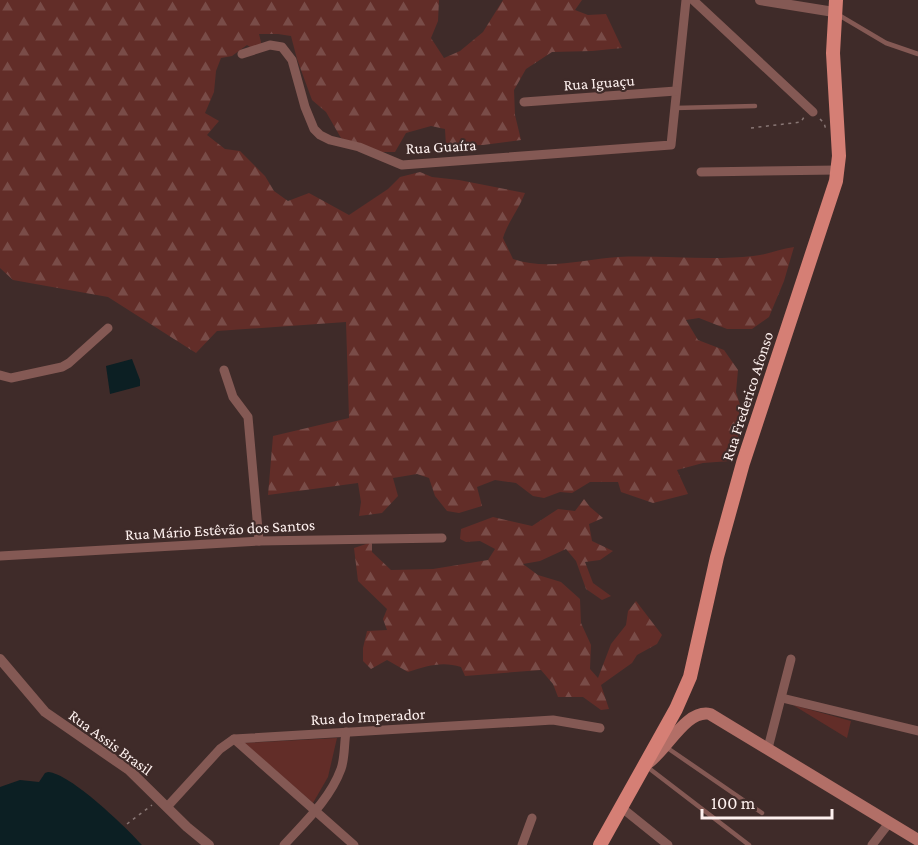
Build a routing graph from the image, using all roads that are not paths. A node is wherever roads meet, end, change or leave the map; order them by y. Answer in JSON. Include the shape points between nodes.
{"nodes":[{"id":1,"x":686,"y":0,"type":"edge"},
{"id":2,"x":693,"y":0,"type":"edge"},
{"id":3,"x":760,"y":0,"type":"edge"},
{"id":4,"x":835,"y":6,"type":"edge"},
{"id":5,"x":242,"y":54,"type":"dead end"},
{"id":6,"x":918,"y":54,"type":"edge"},
{"id":7,"x":676,"y":91,"type":"junction"},
{"id":8,"x":524,"y":102,"type":"dead end"},
{"id":9,"x":755,"y":106,"type":"dead end"},
{"id":10,"x":675,"y":108,"type":"junction"},
{"id":11,"x":811,"y":110,"type":"road end"},
{"id":12,"x":838,"y":170,"type":"junction"},
{"id":13,"x":702,"y":172,"type":"dead end"},
{"id":14,"x":108,"y":328,"type":"dead end"},
{"id":15,"x":224,"y":370,"type":"dead end"},
{"id":16,"x":0,"y":375,"type":"edge"},
{"id":17,"x":442,"y":538,"type":"dead end"},
{"id":18,"x":259,"y":541,"type":"junction"},
{"id":19,"x":0,"y":555,"type":"edge"},
{"id":20,"x":0,"y":659,"type":"edge"},
{"id":21,"x":791,"y":659,"type":"dead end"},
{"id":22,"x":782,"y":698,"type":"junction"},
{"id":23,"x":600,"y":728,"type":"dead end"},
{"id":24,"x":918,"y":731,"type":"edge"},
{"id":25,"x":345,"y":732,"type":"junction"},
{"id":26,"x":234,"y":739,"type":"junction"},
{"id":27,"x":666,"y":747,"type":"junction"},
{"id":28,"x":768,"y":748,"type":"junction"},
{"id":29,"x":645,"y":764,"type":"junction"},
{"id":30,"x":164,"y":803,"type":"junction"},
{"id":31,"x":622,"y":808,"type":"junction"},
{"id":32,"x":315,"y":811,"type":"junction"},
{"id":33,"x":762,"y":813,"type":"dead end"},
{"id":34,"x":532,"y":818,"type":"dead end"},
{"id":35,"x":889,"y":823,"type":"junction"},
{"id":36,"x":918,"y":840,"type":"edge"},
{"id":37,"x":209,"y":845,"type":"edge"},
{"id":38,"x":284,"y":845,"type":"edge"},
{"id":39,"x":354,"y":845,"type":"edge"},
{"id":40,"x":522,"y":845,"type":"edge"},
{"id":41,"x":600,"y":845,"type":"edge"},
{"id":42,"x":668,"y":845,"type":"edge"},
{"id":43,"x":749,"y":845,"type":"edge"},
{"id":44,"x":872,"y":845,"type":"edge"}],
"edges":[{"from":1,"to":7,"type":"street"},
{"from":2,"to":11,"type":"street"},
{"from":3,"to":4,"type":"street"},
{"from":4,"to":6,"type":"lane","via":[[886,43]]},
{"from":4,"to":12,"type":"main road","name":"Rua Frederico Afonso"},
{"from":5,"to":10,"type":"street","name":"Rua Guaíra","via":[[270,45],[282,47],[292,60],[305,107],[320,135],[402,165],[671,145]]},
{"from":7,"to":8,"type":"street","name":"Rua Iguaçu"},
{"from":7,"to":10,"type":"street"},
{"from":9,"to":10,"type":"lane"},
{"from":12,"to":13,"type":"street"},
{"from":12,"to":29,"type":"main road","name":"Rua Frederico Afonso","via":[[731,503],[690,677]]},
{"from":14,"to":16,"type":"street","via":[[62,367],[11,378]]},
{"from":15,"to":18,"type":"street","via":[[233,397],[248,417]]},
{"from":17,"to":18,"type":"street","name":"Rua Mário Estêvão dos Santos"},
{"from":18,"to":19,"type":"street","name":"Rua Mário Estêvão dos Santos"},
{"from":20,"to":30,"type":"street","name":"Rua Assis Brasil","via":[[45,712],[121,764]]},
{"from":21,"to":22,"type":"street"},
{"from":22,"to":24,"type":"street"},
{"from":22,"to":28,"type":"street"},
{"from":23,"to":25,"type":"street","name":"Rua do Imperador","via":[[553,720]]},
{"from":25,"to":26,"type":"street","name":"Rua do Imperador"},
{"from":25,"to":32,"type":"street","via":[[341,768],[327,797]]},
{"from":26,"to":30,"type":"street"},
{"from":26,"to":32,"type":"street"},
{"from":27,"to":28,"type":"main road","via":[[689,720],[704,713]]},
{"from":27,"to":29,"type":"main road"},
{"from":27,"to":33,"type":"lane"},
{"from":28,"to":35,"type":"main road"},
{"from":29,"to":31,"type":"main road","name":"Rua Frederico Afonso"},
{"from":29,"to":43,"type":"lane"},
{"from":30,"to":37,"type":"street","name":"Rua Assis Brasil"},
{"from":31,"to":41,"type":"main road","name":"Rua Frederico Afonso"},
{"from":31,"to":42,"type":"street"},
{"from":32,"to":38,"type":"street"},
{"from":32,"to":39,"type":"street"},
{"from":34,"to":40,"type":"street"},
{"from":35,"to":36,"type":"main road"},
{"from":35,"to":44,"type":"street"}]}
